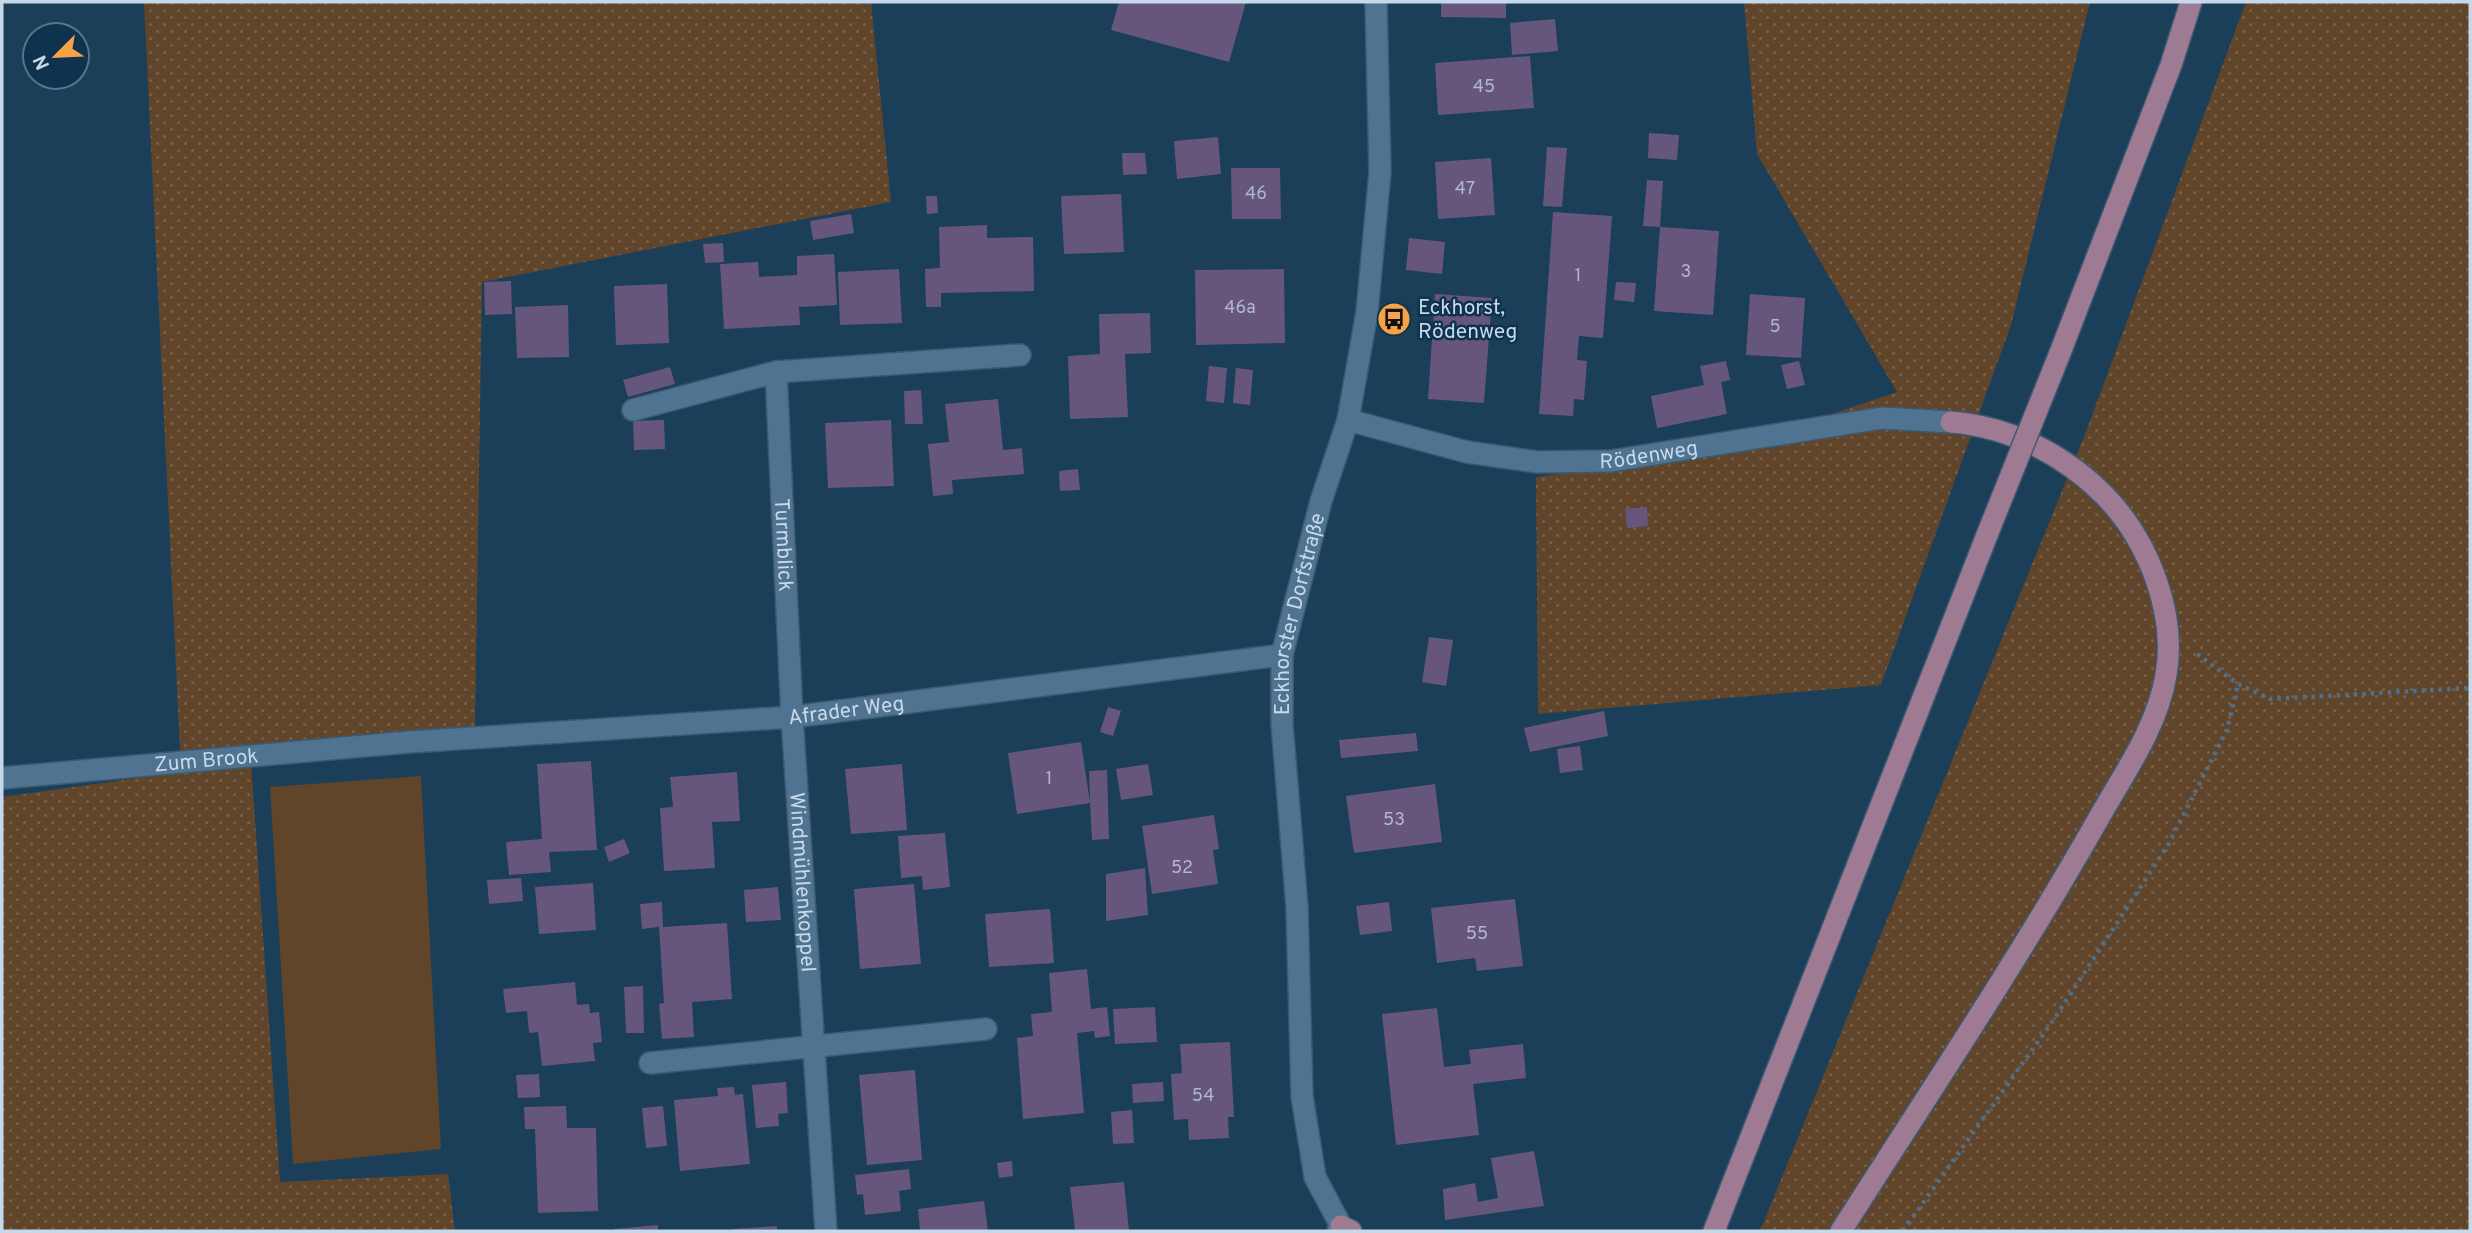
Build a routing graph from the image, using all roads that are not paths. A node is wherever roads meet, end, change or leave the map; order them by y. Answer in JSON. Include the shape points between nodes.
{"nodes":[{"id":1,"x":1376,"y":2,"type":"edge"},
{"id":2,"x":2191,"y":2,"type":"edge"},
{"id":3,"x":1020,"y":355,"type":"dead end"},
{"id":4,"x":776,"y":372,"type":"junction"},
{"id":5,"x":633,"y":411,"type":"dead end"},
{"id":6,"x":1348,"y":421,"type":"junction"},
{"id":7,"x":1951,"y":422,"type":"joint"},
{"id":8,"x":1282,"y":655,"type":"junction"},
{"id":9,"x":792,"y":717,"type":"junction"},
{"id":10,"x":409,"y":742,"type":"joint"},
{"id":11,"x":2,"y":778,"type":"edge"},
{"id":12,"x":986,"y":1029,"type":"dead end"},
{"id":13,"x":815,"y":1048,"type":"junction"},
{"id":14,"x":650,"y":1063,"type":"dead end"},
{"id":15,"x":1343,"y":1229,"type":"edge"},
{"id":16,"x":826,"y":1231,"type":"edge"},
{"id":17,"x":1714,"y":1231,"type":"edge"},
{"id":18,"x":1840,"y":1231,"type":"edge"}],
"edges":[{"from":1,"to":6,"type":"street","name":"Eckhorster Dorfstraße","via":[[1380,172],[1367,312]]},
{"from":2,"to":17,"type":"main road","bridge":true,"via":[[2060,353]]},
{"from":3,"to":4,"type":"street"},
{"from":4,"to":5,"type":"street"},
{"from":4,"to":9,"type":"street","name":"Turmblick"},
{"from":6,"to":7,"type":"street","name":"Rödenweg","via":[[1467,452],[1538,462],[1611,461],[1882,418]]},
{"from":6,"to":8,"type":"street","name":"Eckhorster Dorfstraße","via":[[1318,513]]},
{"from":7,"to":18,"type":"main road","via":[[1976,424],[2024,439],[2083,473],[2123,514],[2150,562],[2167,633],[2166,675],[2151,725],[2058,890]]},
{"from":8,"to":9,"type":"street","name":"Afrader Weg"},
{"from":8,"to":15,"type":"street","name":"Eckhorster Dorfstraße","via":[[1282,724],[1297,907],[1302,1096],[1315,1177]]},
{"from":9,"to":10,"type":"street","name":"Afrader Weg"},
{"from":9,"to":13,"type":"street","name":"Windmühlenkoppel"},
{"from":10,"to":11,"type":"street","name":"Zum Brook"},
{"from":12,"to":13,"type":"street"},
{"from":13,"to":14,"type":"street"},
{"from":13,"to":16,"type":"street","name":"Windmühlenkoppel"}]}
